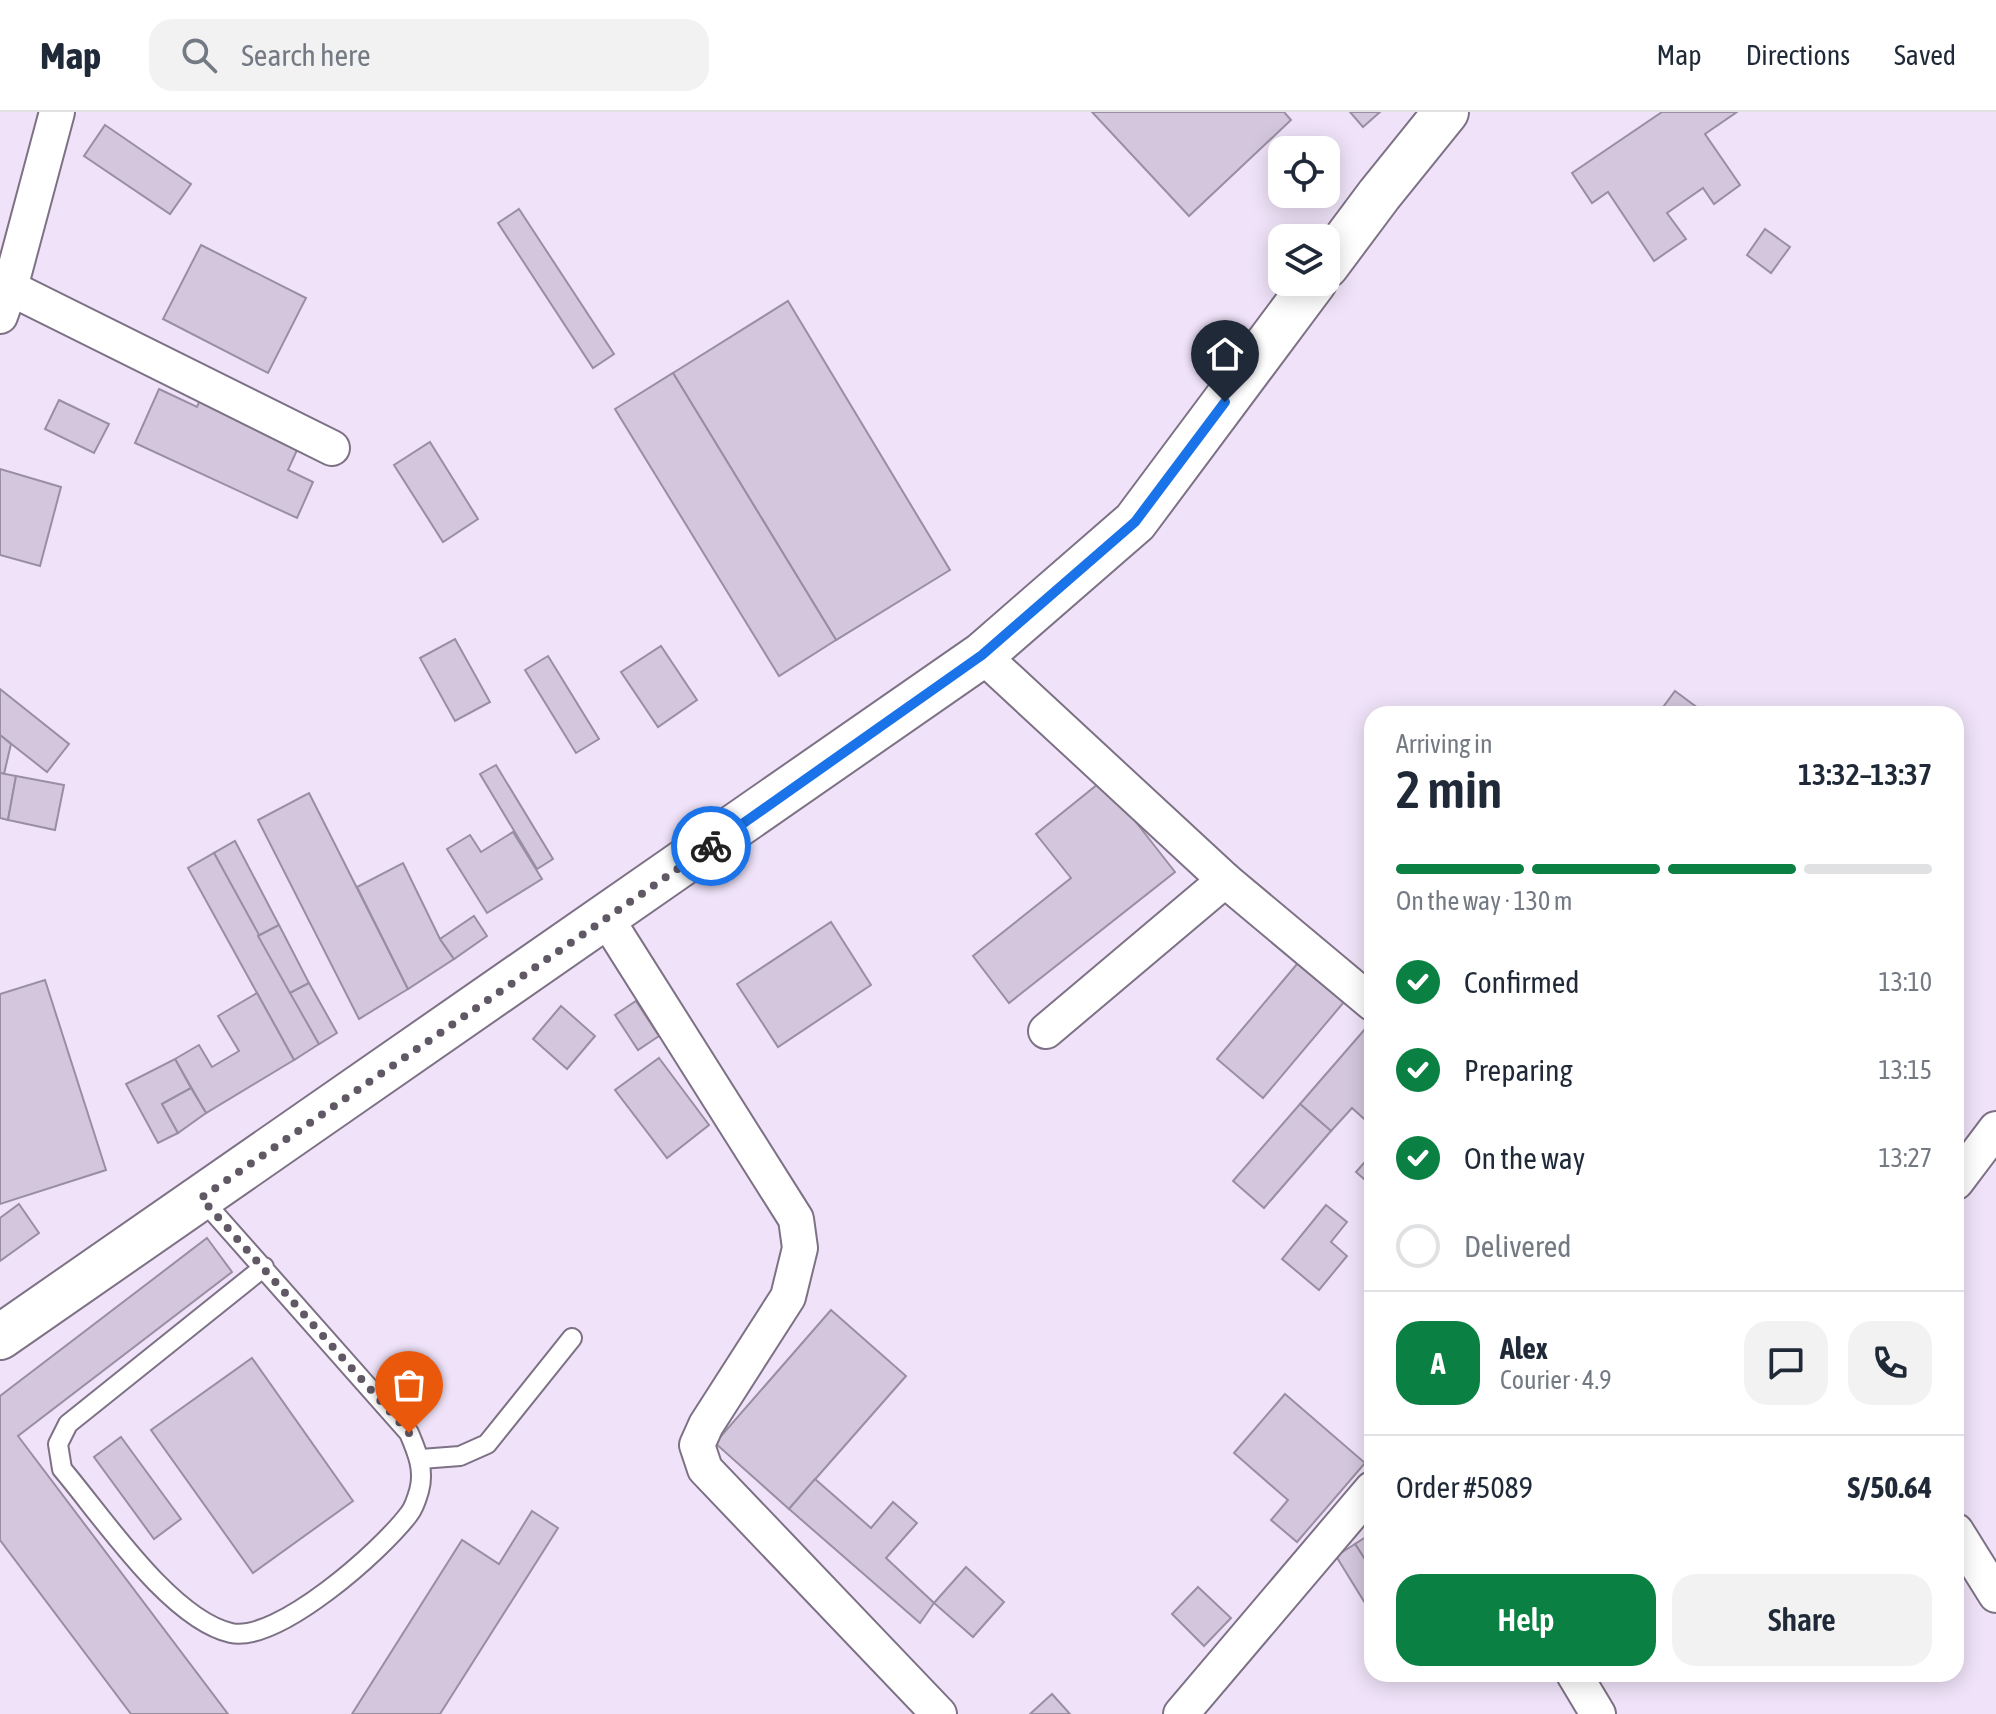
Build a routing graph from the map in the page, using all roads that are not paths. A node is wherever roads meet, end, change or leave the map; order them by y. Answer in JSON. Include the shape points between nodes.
{"nodes":[{"id":1,"x":57,"y":112,"type":"edge"},
{"id":2,"x":1446,"y":112,"type":"edge"},
{"id":3,"x":1340,"y":247,"type":"edge"},
{"id":4,"x":1304,"y":296,"type":"edge"},
{"id":5,"x":5,"y":302,"type":"edge"},
{"id":6,"x":332,"y":448,"type":"dead end"},
{"id":7,"x":982,"y":655,"type":"junction"},
{"id":8,"x":1225,"y":880,"type":"junction"},
{"id":9,"x":606,"y":918,"type":"junction"},
{"id":10,"x":1364,"y":996,"type":"edge"},
{"id":11,"x":1046,"y":1031,"type":"dead end"},
{"id":12,"x":1996,"y":1129,"type":"edge"},
{"id":13,"x":1964,"y":1171,"type":"edge"},
{"id":14,"x":201,"y":1198,"type":"junction"},
{"id":15,"x":264,"y":1267,"type":"junction"},
{"id":16,"x":0,"y":1337,"type":"edge"},
{"id":17,"x":572,"y":1338,"type":"dead end"},
{"id":18,"x":421,"y":1459,"type":"junction"},
{"id":19,"x":1364,"y":1498,"type":"edge"},
{"id":20,"x":1964,"y":1544,"type":"edge"},
{"id":21,"x":1996,"y":1595,"type":"edge"},
{"id":22,"x":1579,"y":1682,"type":"edge"},
{"id":23,"x":939,"y":1714,"type":"edge"},
{"id":24,"x":1181,"y":1714,"type":"edge"},
{"id":25,"x":1598,"y":1714,"type":"edge"}],
"edges":[{"from":1,"to":5,"type":"street"},
{"from":2,"to":3,"type":"main road"},
{"from":4,"to":7,"type":"main road","via":[[1135,522]]},
{"from":5,"to":6,"type":"street"},
{"from":7,"to":8,"type":"street"},
{"from":7,"to":9,"type":"main road"},
{"from":8,"to":10,"type":"street"},
{"from":8,"to":11,"type":"street"},
{"from":9,"to":14,"type":"main road"},
{"from":9,"to":23,"type":"street","via":[[796,1219],[800,1248],[788,1297],[706,1425],[697,1445],[705,1469]]},
{"from":12,"to":13,"type":"street"},
{"from":14,"to":15,"type":"lane"},
{"from":14,"to":16,"type":"main road"},
{"from":15,"to":18,"type":"lane","via":[[409,1433]]},
{"from":15,"to":18,"type":"lane","via":[[68,1424],[58,1444],[62,1469],[159,1586],[198,1619],[233,1634],[264,1630],[300,1611],[357,1567],[411,1512],[420,1488]]},
{"from":17,"to":18,"type":"lane","via":[[487,1444],[460,1456]]},
{"from":19,"to":24,"type":"street"},
{"from":20,"to":21,"type":"street"},
{"from":22,"to":25,"type":"street"}]}
